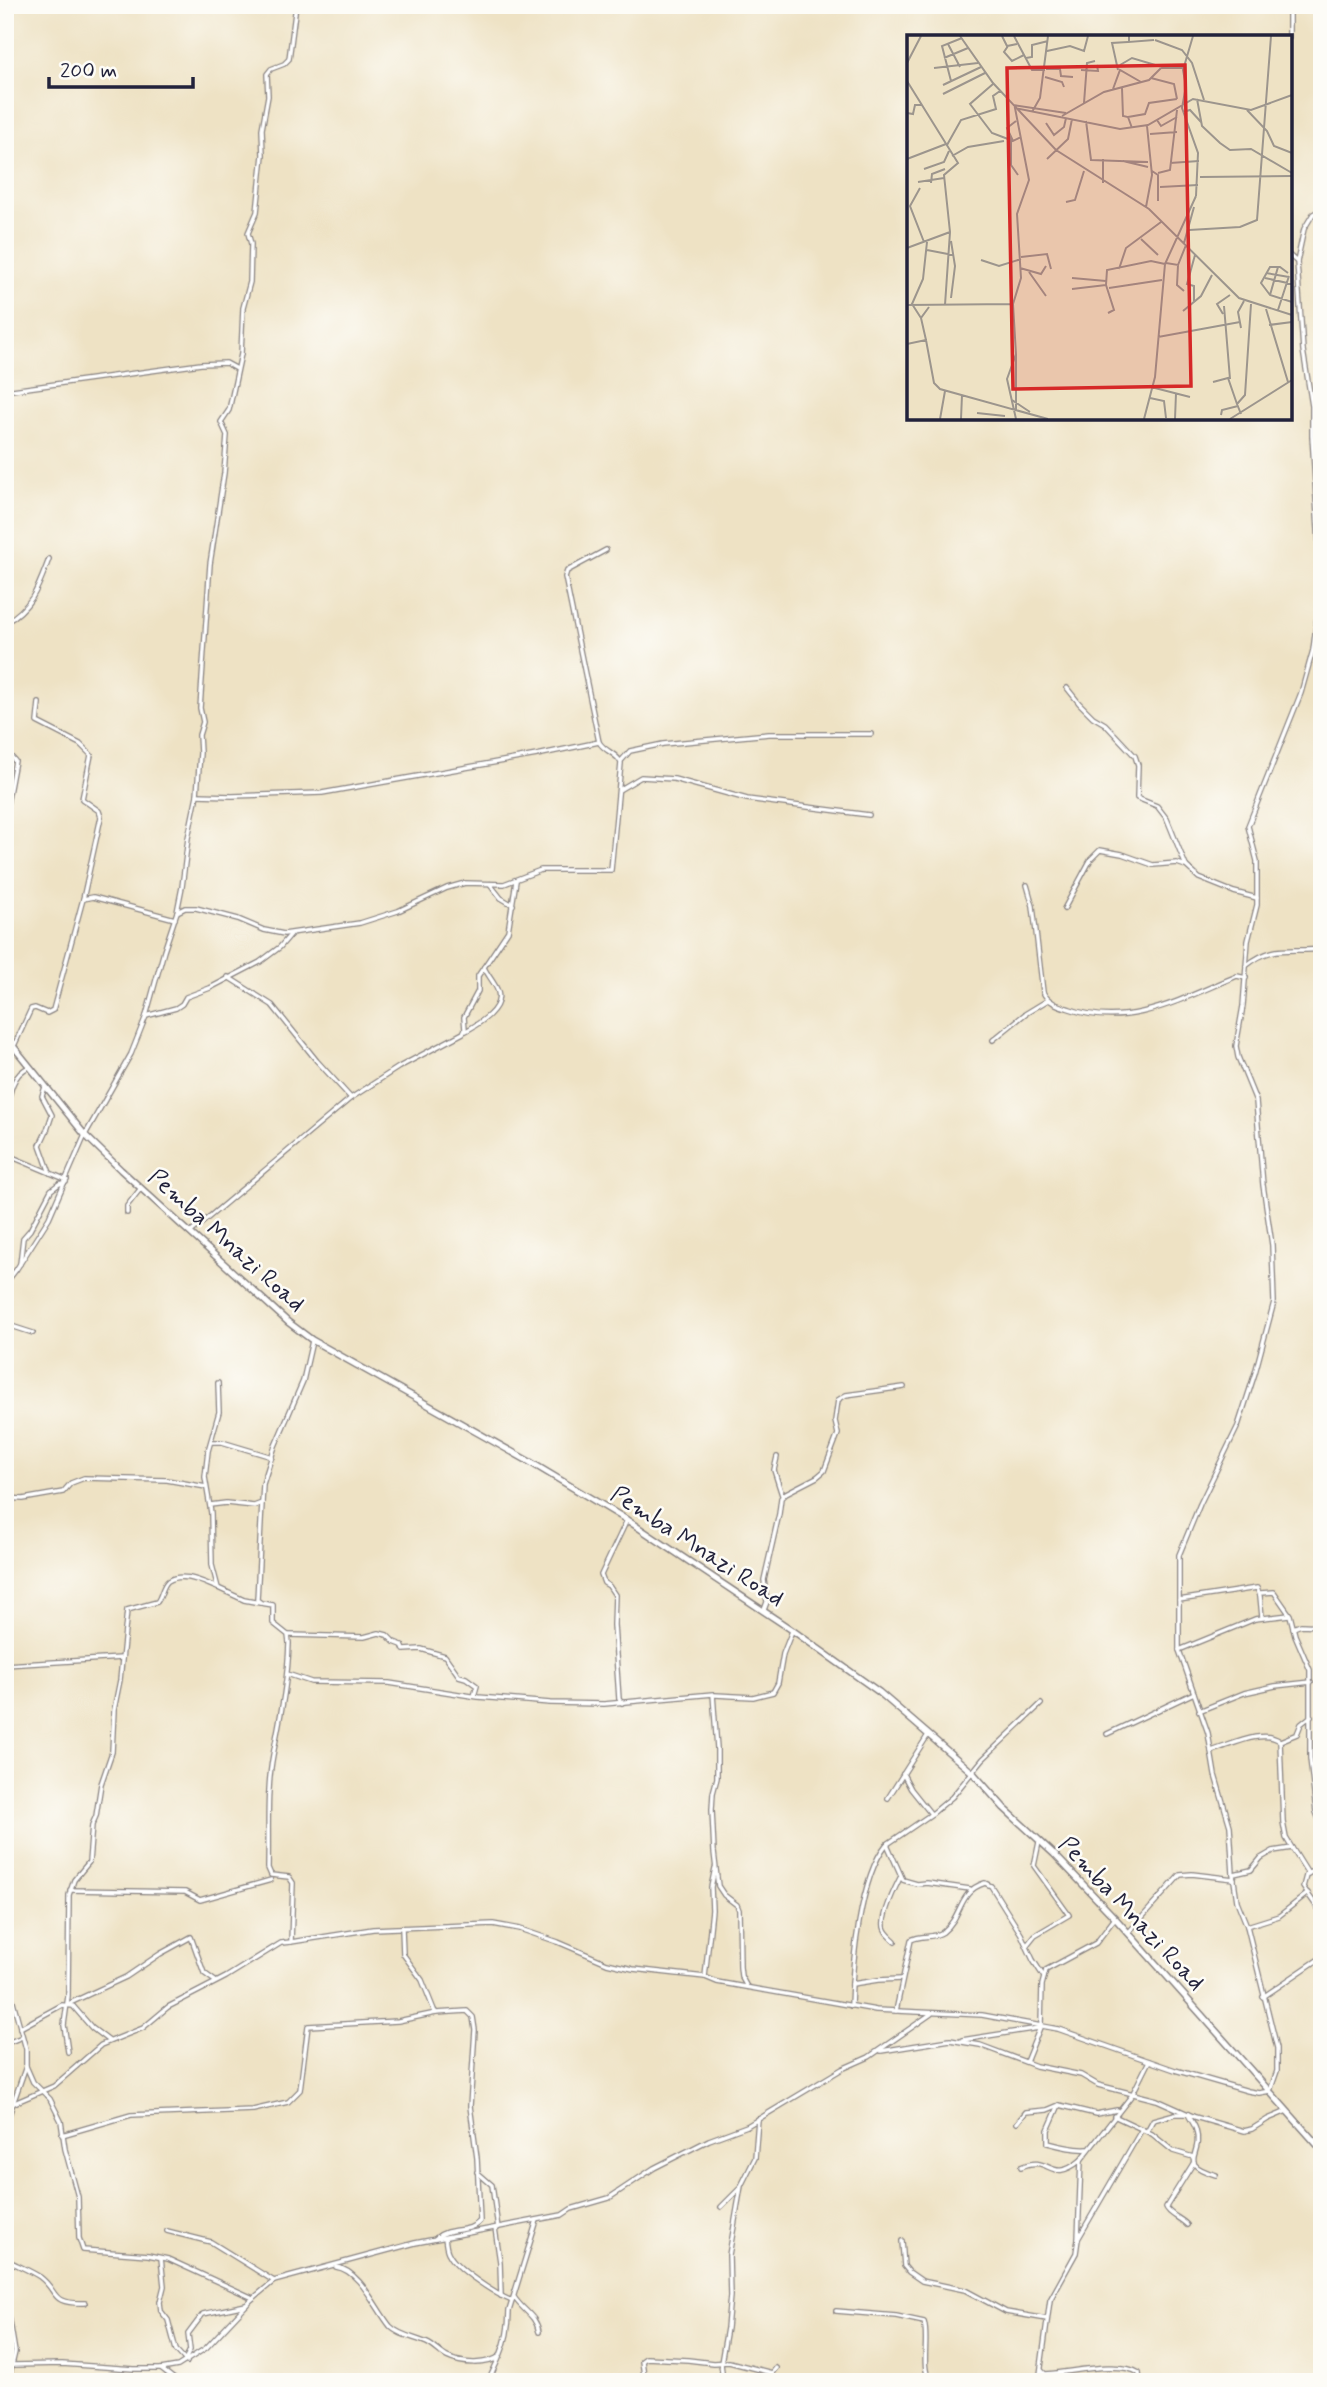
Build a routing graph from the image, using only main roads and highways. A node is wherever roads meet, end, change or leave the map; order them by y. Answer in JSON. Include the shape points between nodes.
{"nodes":[{"id":1,"x":5,"y":1035,"type":"edge"},
{"id":2,"x":1322,"y":2150,"type":"edge"}],
"edges":[{"from":1,"to":2,"type":"main road","name":"Pemba Mnazi Road","via":[[85,1135],[288,1322],[627,1520],[879,1692],[973,1773],[1115,1918]]}]}
